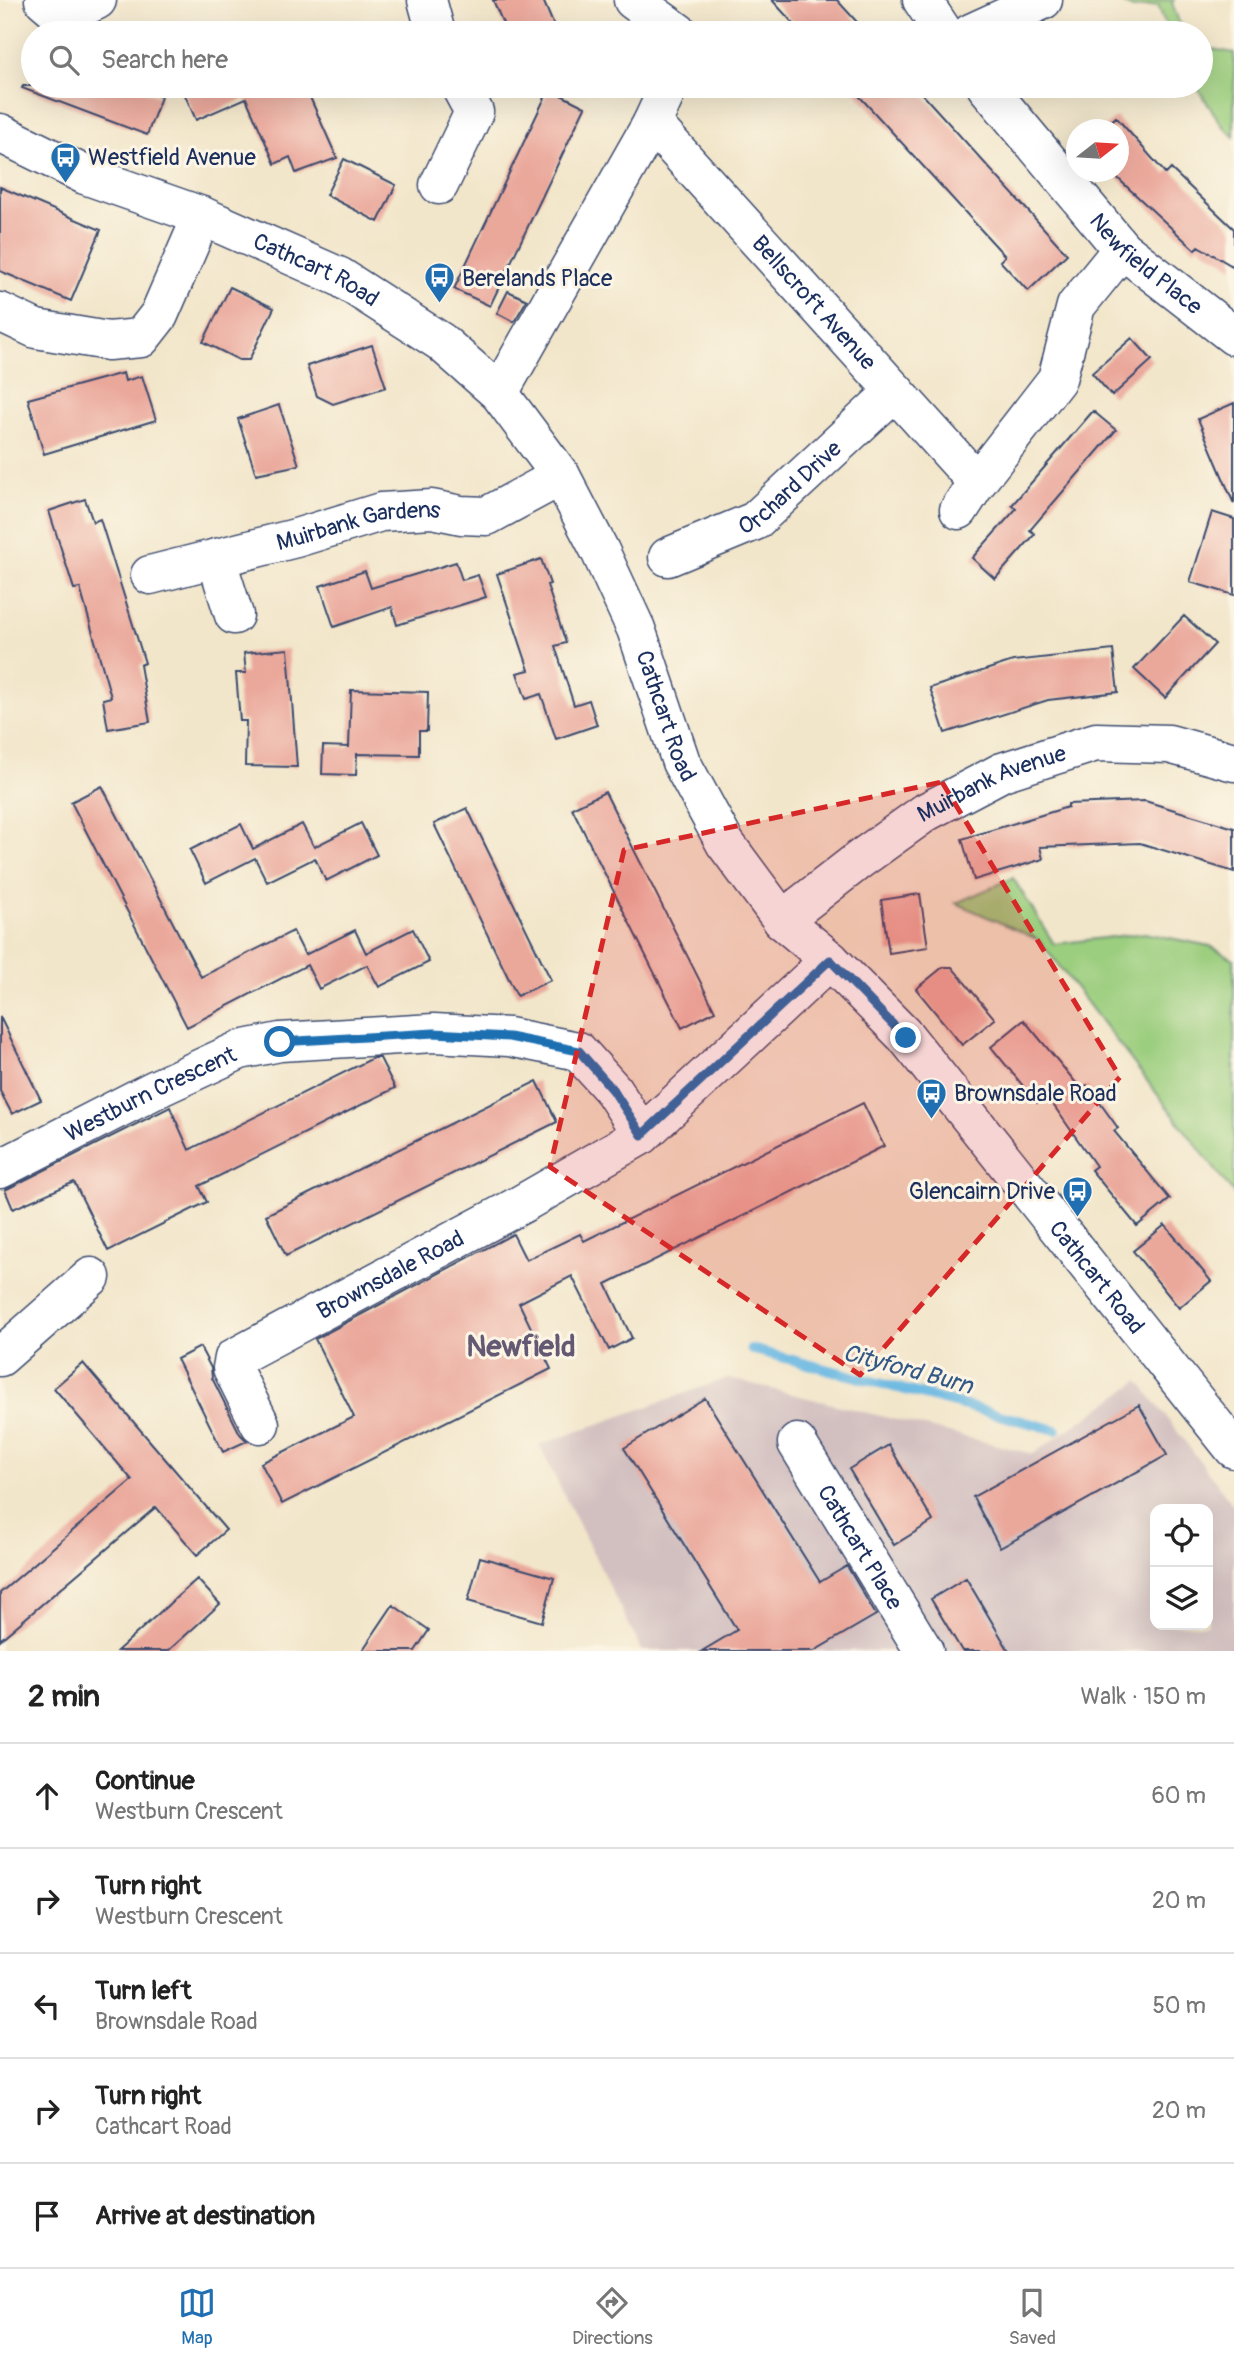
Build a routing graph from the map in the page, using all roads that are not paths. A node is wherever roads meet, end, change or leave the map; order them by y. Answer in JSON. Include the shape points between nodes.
{"nodes":[{"id":1,"x":44,"y":0,"type":"edge"},
{"id":2,"x":97,"y":0,"type":"edge"},
{"id":3,"x":427,"y":0,"type":"edge"},
{"id":4,"x":633,"y":0,"type":"edge"},
{"id":5,"x":922,"y":0,"type":"edge"},
{"id":6,"x":1043,"y":0,"type":"edge"},
{"id":7,"x":433,"y":21,"type":"edge"},
{"id":8,"x":662,"y":21,"type":"edge"},
{"id":9,"x":936,"y":21,"type":"edge"},
{"id":10,"x":997,"y":21,"type":"edge"},
{"id":11,"x":466,"y":98,"type":"edge"},
{"id":12,"x":663,"y":98,"type":"edge"},
{"id":13,"x":996,"y":98,"type":"edge"},
{"id":14,"x":652,"y":123,"type":"junction"},
{"id":15,"x":0,"y":133,"type":"edge"},
{"id":16,"x":439,"y":185,"type":"dead end"},
{"id":17,"x":202,"y":216,"type":"junction"},
{"id":18,"x":1122,"y":249,"type":"junction"},
{"id":19,"x":0,"y":312,"type":"edge"},
{"id":20,"x":1234,"y":336,"type":"edge"},
{"id":21,"x":895,"y":391,"type":"junction"},
{"id":22,"x":499,"y":393,"type":"junction"},
{"id":23,"x":561,"y":476,"type":"junction"},
{"id":24,"x":668,"y":557,"type":"dead end"},
{"id":25,"x":216,"y":558,"type":"junction"},
{"id":26,"x":150,"y":575,"type":"dead end"},
{"id":27,"x":234,"y":615,"type":"dead end"},
{"id":28,"x":1234,"y":762,"type":"edge"},
{"id":29,"x":782,"y":919,"type":"junction"},
{"id":30,"x":830,"y":960,"type":"junction"},
{"id":31,"x":642,"y":1135,"type":"junction"},
{"id":32,"x":0,"y":1170,"type":"edge"},
{"id":33,"x":91,"y":1277,"type":"dead end"},
{"id":34,"x":0,"y":1357,"type":"edge"},
{"id":35,"x":260,"y":1424,"type":"dead end"},
{"id":36,"x":1231,"y":1440,"type":"edge"},
{"id":37,"x":797,"y":1443,"type":"dead end"},
{"id":38,"x":924,"y":1651,"type":"edge"}],
"edges":[{"from":1,"to":2,"type":"street","via":[[57,11],[74,11]]},
{"from":3,"to":7,"type":"street"},
{"from":4,"to":8,"type":"street"},
{"from":5,"to":9,"type":"street"},
{"from":6,"to":10,"type":"street"},
{"from":11,"to":16,"type":"street","via":[[474,112]]},
{"from":12,"to":14,"type":"street"},
{"from":13,"to":18,"type":"street","name":"Newfield Place"},
{"from":14,"to":21,"type":"street","name":"Bellscroft Avenue"},
{"from":14,"to":22,"type":"street"},
{"from":15,"to":17,"type":"street","name":"Cathcart Road","via":[[85,175]]},
{"from":17,"to":19,"type":"street","via":[[159,314],[141,338],[108,341],[36,329]]},
{"from":17,"to":22,"type":"street","name":"Cathcart Road","via":[[340,277],[441,342]]},
{"from":18,"to":20,"type":"street","name":"Newfield Place"},
{"from":18,"to":21,"type":"street","name":"Bellscroft Avenue","via":[[1076,306],[1058,379],[968,496]]},
{"from":21,"to":24,"type":"street","name":"Orchard Drive","via":[[755,521]]},
{"from":22,"to":23,"type":"street","name":"Cathcart Road"},
{"from":23,"to":25,"type":"street","name":"Muirbank Gardens","via":[[486,516],[432,509],[381,512]]},
{"from":23,"to":29,"type":"street","name":"Cathcart Road","via":[[636,629],[681,762],[725,844]]},
{"from":25,"to":26,"type":"street","name":"Muirbank Gardens"},
{"from":25,"to":27,"type":"street"},
{"from":28,"to":29,"type":"street","name":"Muirbank Avenue","via":[[1169,744],[1096,742],[1002,772],[926,812]]},
{"from":29,"to":30,"type":"street","name":"Cathcart Road"},
{"from":30,"to":31,"type":"street","name":"Brownsdale Road"},
{"from":30,"to":36,"type":"street","name":"Cathcart Road","via":[[906,1038]]},
{"from":31,"to":32,"type":"street","name":"Westburn Crescent","via":[[613,1090],[579,1051],[509,1037],[434,1033],[280,1042],[240,1050]]},
{"from":31,"to":35,"type":"street","name":"Brownsdale Road","via":[[234,1358],[232,1368]]},
{"from":33,"to":34,"type":"street"},
{"from":37,"to":38,"type":"street","name":"Cathcart Place"}]}
